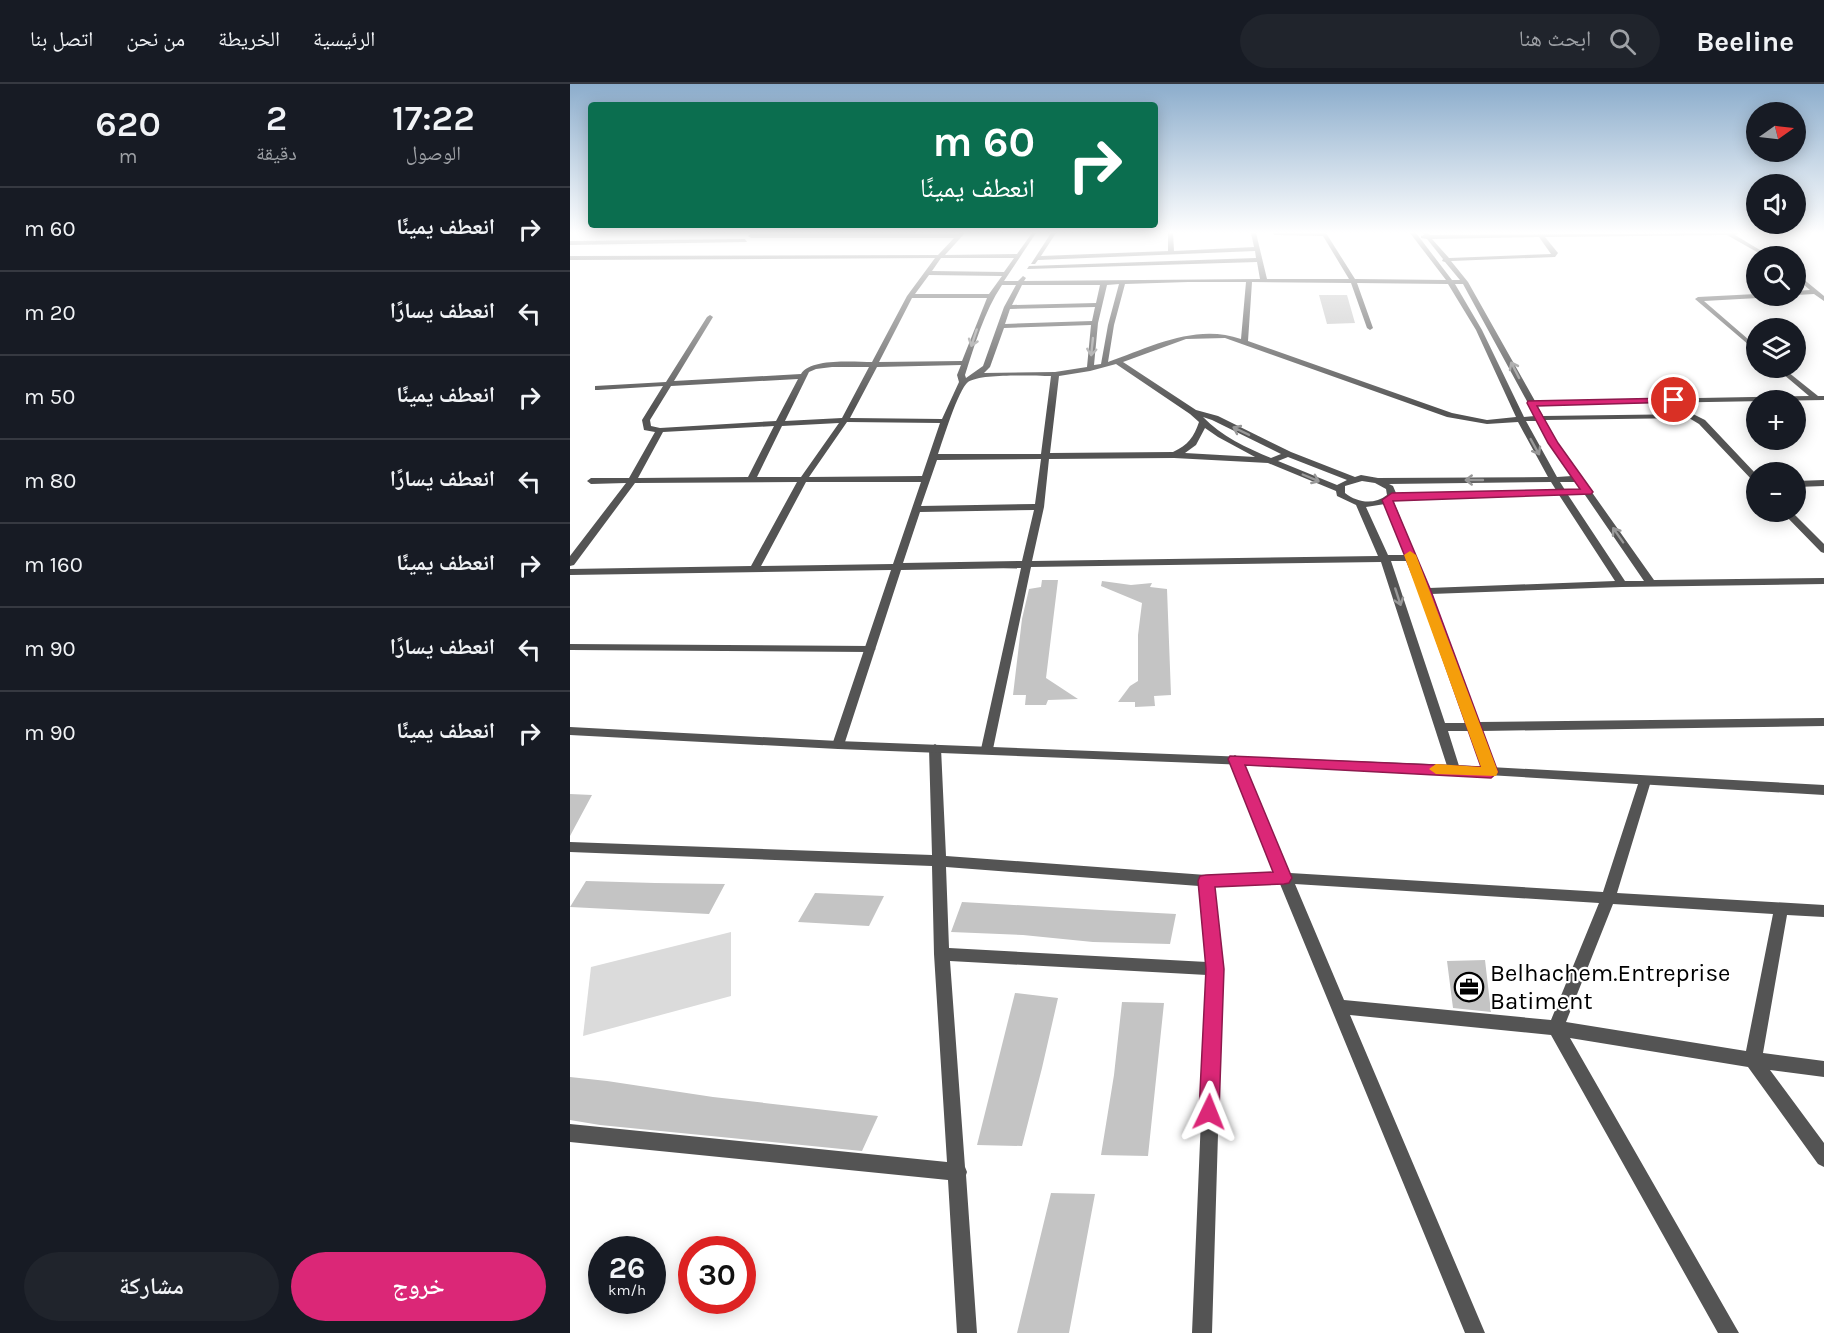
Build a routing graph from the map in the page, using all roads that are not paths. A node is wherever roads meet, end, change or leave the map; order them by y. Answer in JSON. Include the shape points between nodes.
{"nodes":[{"id":1,"x":914,"y":291,"type":"edge"},
{"id":2,"x":994,"y":291,"type":"edge"},
{"id":3,"x":1016,"y":291,"type":"edge"},
{"id":4,"x":1102,"y":291,"type":"edge"},
{"id":5,"x":1123,"y":291,"type":"edge"},
{"id":6,"x":1248,"y":291,"type":"edge"},
{"id":7,"x":1357,"y":291,"type":"edge"},
{"id":8,"x":1455,"y":291,"type":"edge"},
{"id":9,"x":1469,"y":291,"type":"edge"},
{"id":10,"x":1815,"y":292,"type":"joint"},
{"id":11,"x":1806,"y":293,"type":"edge"},
{"id":12,"x":910,"y":296,"type":"junction"},
{"id":13,"x":991,"y":296,"type":"junction"},
{"id":14,"x":1746,"y":297,"type":"edge"},
{"id":15,"x":1824,"y":299,"type":"edge"},
{"id":16,"x":1100,"y":305,"type":"junction"},
{"id":17,"x":1007,"y":308,"type":"junction"},
{"id":18,"x":710,"y":317,"type":"dead end"},
{"id":19,"x":1095,"y":323,"type":"junction"},
{"id":20,"x":1000,"y":326,"type":"junction"},
{"id":21,"x":1370,"y":328,"type":"dead end"},
{"id":22,"x":1746,"y":340,"type":"edge"},
{"id":23,"x":1244,"y":342,"type":"junction"},
{"id":24,"x":1118,"y":362,"type":"junction"},
{"id":25,"x":965,"y":363,"type":"junction"},
{"id":26,"x":876,"y":364,"type":"junction"},
{"id":27,"x":1104,"y":366,"type":"junction"},
{"id":28,"x":1090,"y":369,"type":"junction"},
{"id":29,"x":1055,"y":374,"type":"junction"},
{"id":30,"x":977,"y":375,"type":"junction"},
{"id":31,"x":802,"y":376,"type":"junction"},
{"id":32,"x":1793,"y":378,"type":"edge"},
{"id":33,"x":962,"y":379,"type":"junction"},
{"id":34,"x":669,"y":384,"type":"junction"},
{"id":35,"x":598,"y":388,"type":"dead end"},
{"id":36,"x":1820,"y":398,"type":"edge"},
{"id":37,"x":1532,"y":403,"type":"junction"},
{"id":38,"x":1193,"y":412,"type":"junction"},
{"id":39,"x":1215,"y":418,"type":"junction"},
{"id":40,"x":1540,"y":418,"type":"junction"},
{"id":41,"x":845,"y":420,"type":"junction"},
{"id":42,"x":1521,"y":420,"type":"junction"},
{"id":43,"x":945,"y":421,"type":"junction"},
{"id":44,"x":781,"y":423,"type":"junction"},
{"id":45,"x":1202,"y":423,"type":"junction"},
{"id":46,"x":660,"y":430,"type":"junction"},
{"id":47,"x":1288,"y":454,"type":"junction"},
{"id":48,"x":1174,"y":455,"type":"junction"},
{"id":49,"x":1047,"y":456,"type":"junction"},
{"id":50,"x":934,"y":457,"type":"junction"},
{"id":51,"x":1272,"y":461,"type":"junction"},
{"id":52,"x":1746,"y":468,"type":"edge"},
{"id":53,"x":926,"y":479,"type":"junction"},
{"id":54,"x":1352,"y":479,"type":"junction"},
{"id":55,"x":1580,"y":479,"type":"junction"},
{"id":56,"x":751,"y":480,"type":"junction"},
{"id":57,"x":803,"y":480,"type":"junction"},
{"id":58,"x":1554,"y":480,"type":"junction"},
{"id":59,"x":591,"y":481,"type":"dead end"},
{"id":60,"x":632,"y":481,"type":"junction"},
{"id":61,"x":1378,"y":481,"type":"junction"},
{"id":62,"x":1806,"y":483,"type":"edge"},
{"id":63,"x":1813,"y":483,"type":"junction"},
{"id":64,"x":1824,"y":483,"type":"edge"},
{"id":65,"x":1339,"y":489,"type":"junction"},
{"id":66,"x":1562,"y":492,"type":"junction"},
{"id":67,"x":1588,"y":492,"type":"junction"},
{"id":68,"x":1824,"y":494,"type":"edge"},
{"id":69,"x":1390,"y":498,"type":"junction"},
{"id":70,"x":1360,"y":504,"type":"junction"},
{"id":71,"x":1039,"y":507,"type":"junction"},
{"id":72,"x":917,"y":509,"type":"junction"},
{"id":73,"x":1797,"y":522,"type":"edge"},
{"id":74,"x":1824,"y":550,"type":"edge"},
{"id":75,"x":1412,"y":558,"type":"junction"},
{"id":76,"x":1385,"y":559,"type":"junction"},
{"id":77,"x":570,"y":563,"type":"edge"},
{"id":78,"x":1029,"y":563,"type":"junction"},
{"id":79,"x":897,"y":568,"type":"junction"},
{"id":80,"x":754,"y":569,"type":"junction"},
{"id":81,"x":570,"y":572,"type":"edge"},
{"id":82,"x":1824,"y":580,"type":"edge"},
{"id":83,"x":1651,"y":583,"type":"junction"},
{"id":84,"x":1622,"y":584,"type":"junction"},
{"id":85,"x":1425,"y":591,"type":"junction"},
{"id":86,"x":570,"y":647,"type":"edge"},
{"id":87,"x":870,"y":649,"type":"junction"},
{"id":88,"x":1824,"y":722,"type":"edge"},
{"id":89,"x":1441,"y":727,"type":"junction"},
{"id":90,"x":1473,"y":727,"type":"junction"},
{"id":91,"x":570,"y":731,"type":"edge"},
{"id":92,"x":838,"y":745,"type":"junction"},
{"id":93,"x":935,"y":748,"type":"junction"},
{"id":94,"x":987,"y":749,"type":"junction"},
{"id":95,"x":1235,"y":759,"type":"junction"},
{"id":96,"x":1454,"y":770,"type":"junction"},
{"id":97,"x":1491,"y":772,"type":"junction"},
{"id":98,"x":1646,"y":781,"type":"junction"},
{"id":99,"x":1824,"y":790,"type":"edge"},
{"id":100,"x":570,"y":847,"type":"edge"},
{"id":101,"x":939,"y":861,"type":"junction"},
{"id":102,"x":1284,"y":878,"type":"junction"},
{"id":103,"x":1206,"y":881,"type":"junction"},
{"id":104,"x":1609,"y":896,"type":"junction"},
{"id":105,"x":1781,"y":908,"type":"junction"},
{"id":106,"x":1824,"y":911,"type":"edge"},
{"id":107,"x":942,"y":954,"type":"junction"},
{"id":108,"x":1215,"y":969,"type":"junction"},
{"id":109,"x":1341,"y":1007,"type":"junction"},
{"id":110,"x":1556,"y":1028,"type":"junction"},
{"id":111,"x":1753,"y":1060,"type":"junction"},
{"id":112,"x":1824,"y":1069,"type":"edge"},
{"id":113,"x":570,"y":1133,"type":"edge"},
{"id":114,"x":1824,"y":1158,"type":"edge"},
{"id":115,"x":958,"y":1172,"type":"junction"},
{"id":116,"x":967,"y":1333,"type":"edge"},
{"id":117,"x":1202,"y":1333,"type":"edge"},
{"id":118,"x":1475,"y":1333,"type":"edge"},
{"id":119,"x":1728,"y":1333,"type":"edge"}],
"edges":[{"from":1,"to":12,"type":"street"},
{"from":2,"to":13,"type":"street"},
{"from":3,"to":17,"type":"street"},
{"from":4,"to":16,"type":"street"},
{"from":5,"to":27,"type":"street"},
{"from":6,"to":23,"type":"street"},
{"from":7,"to":21,"type":"street"},
{"from":8,"to":42,"type":"street","via":[[1479,330]]},
{"from":37,"to":9,"type":"street","one_way":true},
{"from":10,"to":11,"type":"street"},
{"from":10,"to":15,"type":"street"},
{"from":12,"to":13,"type":"street"},
{"from":12,"to":26,"type":"street"},
{"from":13,"to":25,"type":"street","one_way":true},
{"from":14,"to":22,"type":"street","via":[[1698,299]]},
{"from":16,"to":17,"type":"street"},
{"from":16,"to":19,"type":"street"},
{"from":17,"to":20,"type":"street"},
{"from":18,"to":34,"type":"street"},
{"from":19,"to":20,"type":"street"},
{"from":19,"to":28,"type":"street","one_way":true},
{"from":20,"to":30,"type":"street","via":[[986,367]]},
{"from":23,"to":24,"type":"street","via":[[1226,336],[1185,337]]},
{"from":23,"to":42,"type":"street","via":[[1450,416],[1487,422]]},
{"from":24,"to":27,"type":"street"},
{"from":24,"to":38,"type":"street"},
{"from":25,"to":26,"type":"street"},
{"from":25,"to":33,"type":"street"},
{"from":26,"to":31,"type":"street","via":[[819,366]]},
{"from":26,"to":41,"type":"street"},
{"from":27,"to":28,"type":"street"},
{"from":28,"to":29,"type":"street"},
{"from":29,"to":30,"type":"street"},
{"from":29,"to":49,"type":"street"},
{"from":30,"to":33,"type":"street"},
{"from":31,"to":34,"type":"street"},
{"from":31,"to":44,"type":"street"},
{"from":32,"to":36,"type":"street"},
{"from":33,"to":43,"type":"street"},
{"from":34,"to":35,"type":"street"},
{"from":34,"to":46,"type":"street","via":[[645,424]]},
{"from":36,"to":37,"type":"street"},
{"from":37,"to":40,"type":"street"},
{"from":38,"to":39,"type":"street"},
{"from":38,"to":45,"type":"street"},
{"from":39,"to":45,"type":"street"},
{"from":47,"to":39,"type":"street","one_way":true},
{"from":40,"to":42,"type":"street"},
{"from":40,"to":52,"type":"street","via":[[1695,418]]},
{"from":40,"to":55,"type":"street"},
{"from":41,"to":43,"type":"street"},
{"from":41,"to":44,"type":"street"},
{"from":41,"to":57,"type":"street"},
{"from":42,"to":58,"type":"street","one_way":true},
{"from":43,"to":50,"type":"street"},
{"from":44,"to":46,"type":"street"},
{"from":44,"to":56,"type":"street"},
{"from":45,"to":48,"type":"street","via":[[1196,440]]},
{"from":45,"to":51,"type":"street"},
{"from":46,"to":60,"type":"street"},
{"from":47,"to":51,"type":"street"},
{"from":47,"to":54,"type":"street"},
{"from":48,"to":49,"type":"street"},
{"from":48,"to":51,"type":"street"},
{"from":49,"to":50,"type":"street"},
{"from":49,"to":71,"type":"street"},
{"from":50,"to":53,"type":"street"},
{"from":51,"to":65,"type":"street","one_way":true},
{"from":53,"to":57,"type":"street"},
{"from":53,"to":72,"type":"street"},
{"from":54,"to":61,"type":"street"},
{"from":54,"to":65,"type":"street"},
{"from":55,"to":58,"type":"street"},
{"from":55,"to":67,"type":"street"},
{"from":56,"to":57,"type":"street"},
{"from":56,"to":60,"type":"street"},
{"from":57,"to":80,"type":"street"},
{"from":58,"to":61,"type":"street","one_way":true},
{"from":58,"to":66,"type":"street"},
{"from":59,"to":60,"type":"street"},
{"from":60,"to":77,"type":"street"},
{"from":61,"to":69,"type":"street","via":[[1390,488]]},
{"from":62,"to":63,"type":"street"},
{"from":63,"to":64,"type":"street"},
{"from":63,"to":68,"type":"street"},
{"from":65,"to":70,"type":"street","via":[[1345,498]]},
{"from":66,"to":67,"type":"street"},
{"from":66,"to":69,"type":"street"},
{"from":66,"to":84,"type":"street"},
{"from":83,"to":67,"type":"street","one_way":true},
{"from":69,"to":70,"type":"street","via":[[1376,504]]},
{"from":69,"to":75,"type":"street"},
{"from":70,"to":76,"type":"street"},
{"from":71,"to":72,"type":"street"},
{"from":71,"to":78,"type":"street"},
{"from":72,"to":79,"type":"street"},
{"from":73,"to":74,"type":"street"},
{"from":75,"to":76,"type":"street"},
{"from":75,"to":85,"type":"street"},
{"from":76,"to":78,"type":"street"},
{"from":76,"to":89,"type":"street","one_way":true},
{"from":78,"to":79,"type":"street"},
{"from":78,"to":94,"type":"street"},
{"from":79,"to":80,"type":"street"},
{"from":79,"to":87,"type":"street"},
{"from":80,"to":81,"type":"street"},
{"from":82,"to":83,"type":"street"},
{"from":83,"to":84,"type":"street"},
{"from":84,"to":85,"type":"street"},
{"from":85,"to":90,"type":"street"},
{"from":86,"to":87,"type":"street"},
{"from":87,"to":92,"type":"street"},
{"from":88,"to":90,"type":"street"},
{"from":89,"to":90,"type":"street"},
{"from":89,"to":96,"type":"street"},
{"from":90,"to":97,"type":"street"},
{"from":91,"to":92,"type":"street"},
{"from":92,"to":93,"type":"street"},
{"from":93,"to":94,"type":"street"},
{"from":93,"to":101,"type":"street"},
{"from":94,"to":95,"type":"street"},
{"from":95,"to":96,"type":"street"},
{"from":95,"to":102,"type":"street"},
{"from":96,"to":97,"type":"street"},
{"from":97,"to":98,"type":"street"},
{"from":98,"to":99,"type":"street"},
{"from":98,"to":104,"type":"street"},
{"from":100,"to":101,"type":"street"},
{"from":101,"to":103,"type":"street"},
{"from":101,"to":107,"type":"street"},
{"from":102,"to":103,"type":"street"},
{"from":102,"to":104,"type":"street"},
{"from":102,"to":109,"type":"street"},
{"from":103,"to":108,"type":"street"},
{"from":104,"to":105,"type":"street"},
{"from":104,"to":110,"type":"street"},
{"from":105,"to":106,"type":"street"},
{"from":105,"to":111,"type":"street"},
{"from":107,"to":108,"type":"street"},
{"from":107,"to":115,"type":"street"},
{"from":108,"to":117,"type":"street"},
{"from":109,"to":110,"type":"street"},
{"from":109,"to":118,"type":"street"},
{"from":110,"to":111,"type":"street"},
{"from":110,"to":119,"type":"street"},
{"from":111,"to":112,"type":"street"},
{"from":111,"to":114,"type":"street"},
{"from":113,"to":115,"type":"street"},
{"from":115,"to":116,"type":"street"}]}
